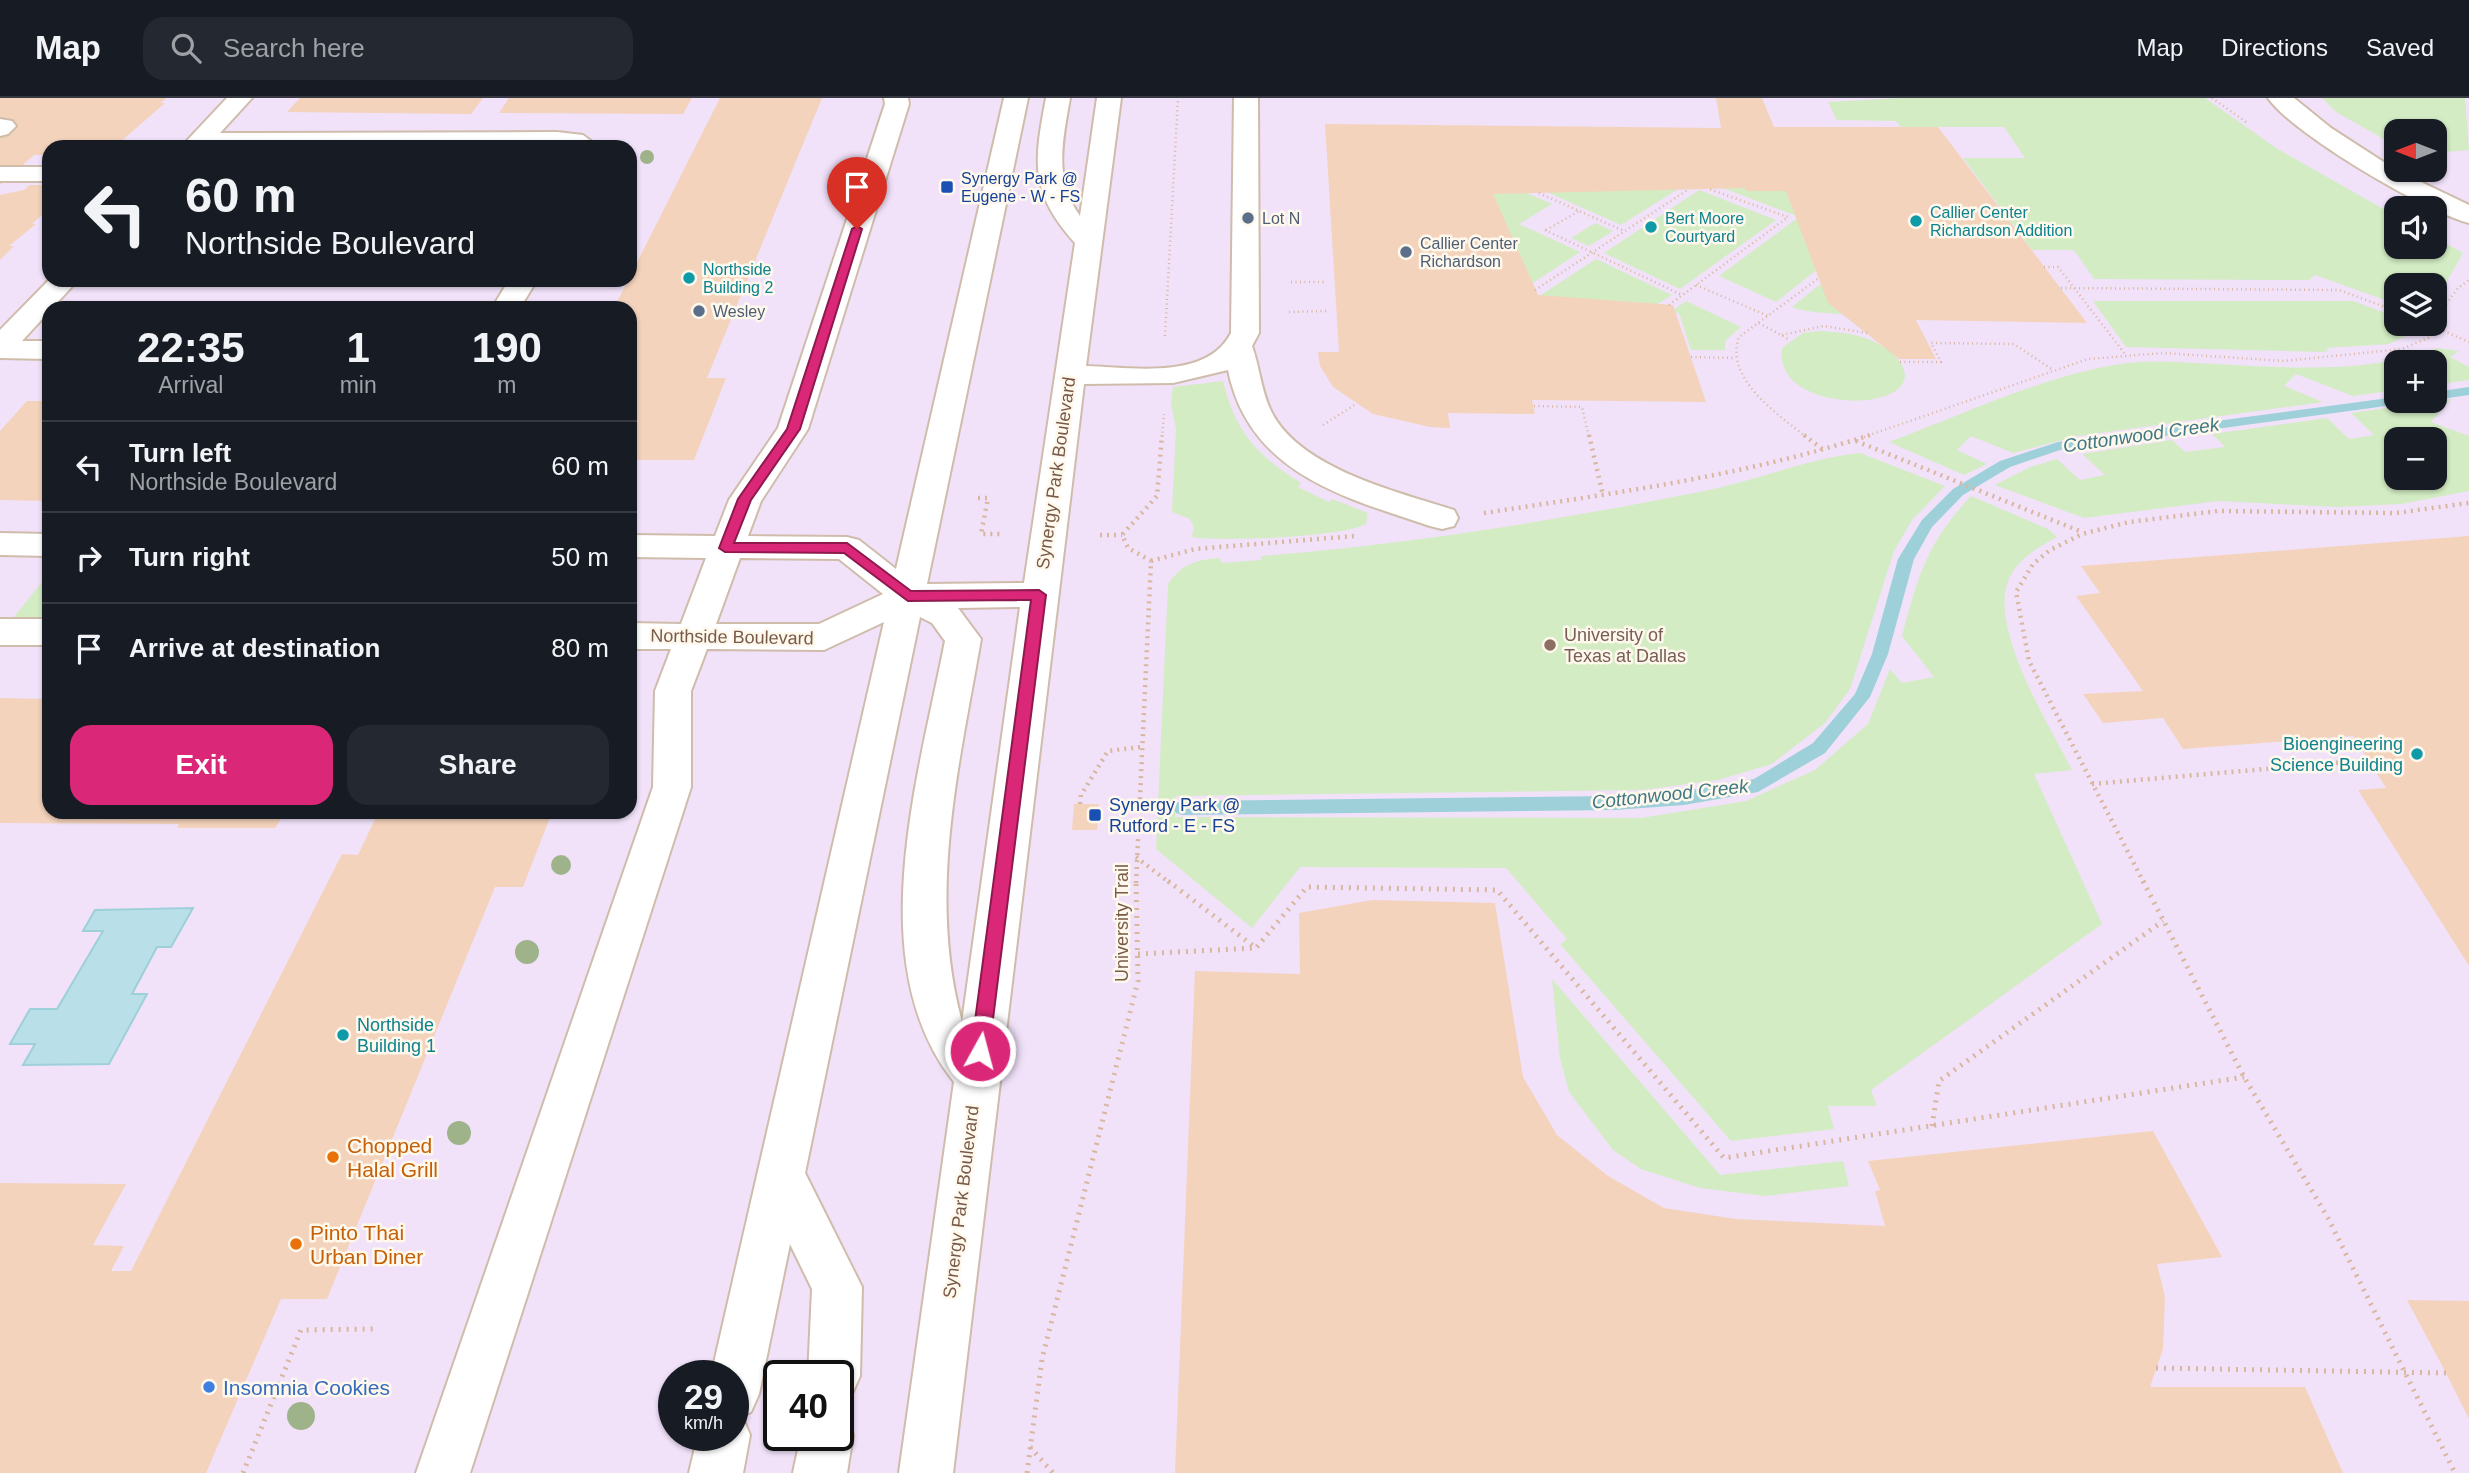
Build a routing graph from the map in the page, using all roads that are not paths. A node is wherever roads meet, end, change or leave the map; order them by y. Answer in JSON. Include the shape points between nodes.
{"nodes":[{"id":1,"x":240,"y":98,"type":"edge"},
{"id":2,"x":896,"y":98,"type":"edge"},
{"id":3,"x":1016,"y":98,"type":"edge"},
{"id":4,"x":1058,"y":98,"type":"edge"},
{"id":5,"x":1109,"y":98,"type":"edge"},
{"id":6,"x":1247,"y":98,"type":"edge"},
{"id":7,"x":2280,"y":98,"type":"edge"},
{"id":8,"x":199,"y":140,"type":"edge"},
{"id":9,"x":467,"y":140,"type":"edge"},
{"id":10,"x":574,"y":140,"type":"edge"},
{"id":11,"x":0,"y":174,"type":"edge"},
{"id":12,"x":42,"y":174,"type":"edge"},
{"id":13,"x":2469,"y":215,"type":"edge"},
{"id":14,"x":1090,"y":243,"type":"junction"},
{"id":15,"x":57,"y":287,"type":"edge"},
{"id":16,"x":44,"y":301,"type":"edge"},
{"id":17,"x":42,"y":303,"type":"edge"},
{"id":18,"x":0,"y":348,"type":"edge"},
{"id":19,"x":1239,"y":348,"type":"junction"},
{"id":20,"x":42,"y":350,"type":"edge"},
{"id":21,"x":1070,"y":375,"type":"junction"},
{"id":22,"x":1443,"y":518,"type":"road end"},
{"id":23,"x":0,"y":544,"type":"edge"},
{"id":24,"x":42,"y":545,"type":"edge"},
{"id":25,"x":637,"y":546,"type":"edge"},
{"id":26,"x":725,"y":548,"type":"junction"},
{"id":27,"x":1039,"y":595,"type":"junction"},
{"id":28,"x":908,"y":596,"type":"junction"},
{"id":29,"x":0,"y":632,"type":"edge"},
{"id":30,"x":42,"y":632,"type":"edge"},
{"id":31,"x":637,"y":636,"type":"edge"},
{"id":32,"x":693,"y":637,"type":"junction"},
{"id":33,"x":976,"y":1077,"type":"junction"},
{"id":34,"x":781,"y":1177,"type":"junction"},
{"id":35,"x":741,"y":1360,"type":"edge"},
{"id":36,"x":835,"y":1360,"type":"edge"},
{"id":37,"x":721,"y":1451,"type":"edge"},
{"id":38,"x":824,"y":1451,"type":"edge"},
{"id":39,"x":443,"y":1473,"type":"edge"},
{"id":40,"x":716,"y":1473,"type":"edge"},
{"id":41,"x":820,"y":1473,"type":"edge"},
{"id":42,"x":926,"y":1473,"type":"edge"}],
"edges":[{"from":1,"to":8,"type":"street"},
{"from":2,"to":26,"type":"street","via":[[793,429],[745,499]]},
{"from":3,"to":28,"type":"street"},
{"from":4,"to":14,"type":"street","via":[[1046,173],[1064,218]]},
{"from":5,"to":14,"type":"street","name":"Synergy Park Boulevard"},
{"from":6,"to":19,"type":"street","via":[[1245,333]]},
{"from":7,"to":13,"type":"street","via":[[2358,155]]},
{"from":9,"to":10,"type":"street"},
{"from":11,"to":12,"type":"street"},
{"from":14,"to":21,"type":"street","name":"Synergy Park Boulevard"},
{"from":15,"to":16,"type":"street"},
{"from":17,"to":18,"type":"street"},
{"from":18,"to":20,"type":"street"},
{"from":19,"to":21,"type":"street","via":[[1200,371]]},
{"from":19,"to":22,"type":"street","via":[[1250,399],[1264,424],[1287,449],[1326,474]]},
{"from":21,"to":27,"type":"street","name":"Synergy Park Boulevard"},
{"from":23,"to":24,"type":"street"},
{"from":25,"to":26,"type":"street"},
{"from":26,"to":28,"type":"street","via":[[847,548]]},
{"from":26,"to":32,"type":"street"},
{"from":27,"to":28,"type":"street","name":"Northside Boulevard"},
{"from":27,"to":33,"type":"street","name":"Synergy Park Boulevard"},
{"from":28,"to":32,"type":"street","name":"Northside Boulevard","via":[[824,638]]},
{"from":28,"to":33,"type":"street","via":[[944,614],[963,639],[927,852],[925,958],[941,1026]]},
{"from":28,"to":34,"type":"street"},
{"from":29,"to":30,"type":"street"},
{"from":31,"to":32,"type":"street","name":"Northside Boulevard"},
{"from":32,"to":39,"type":"street","via":[[673,691],[672,787]]},
{"from":33,"to":42,"type":"street","name":"Synergy Park Boulevard"},
{"from":34,"to":35,"type":"street"},
{"from":34,"to":36,"type":"street","via":[[837,1287]]},
{"from":37,"to":40,"type":"street"},
{"from":38,"to":41,"type":"street"}]}
